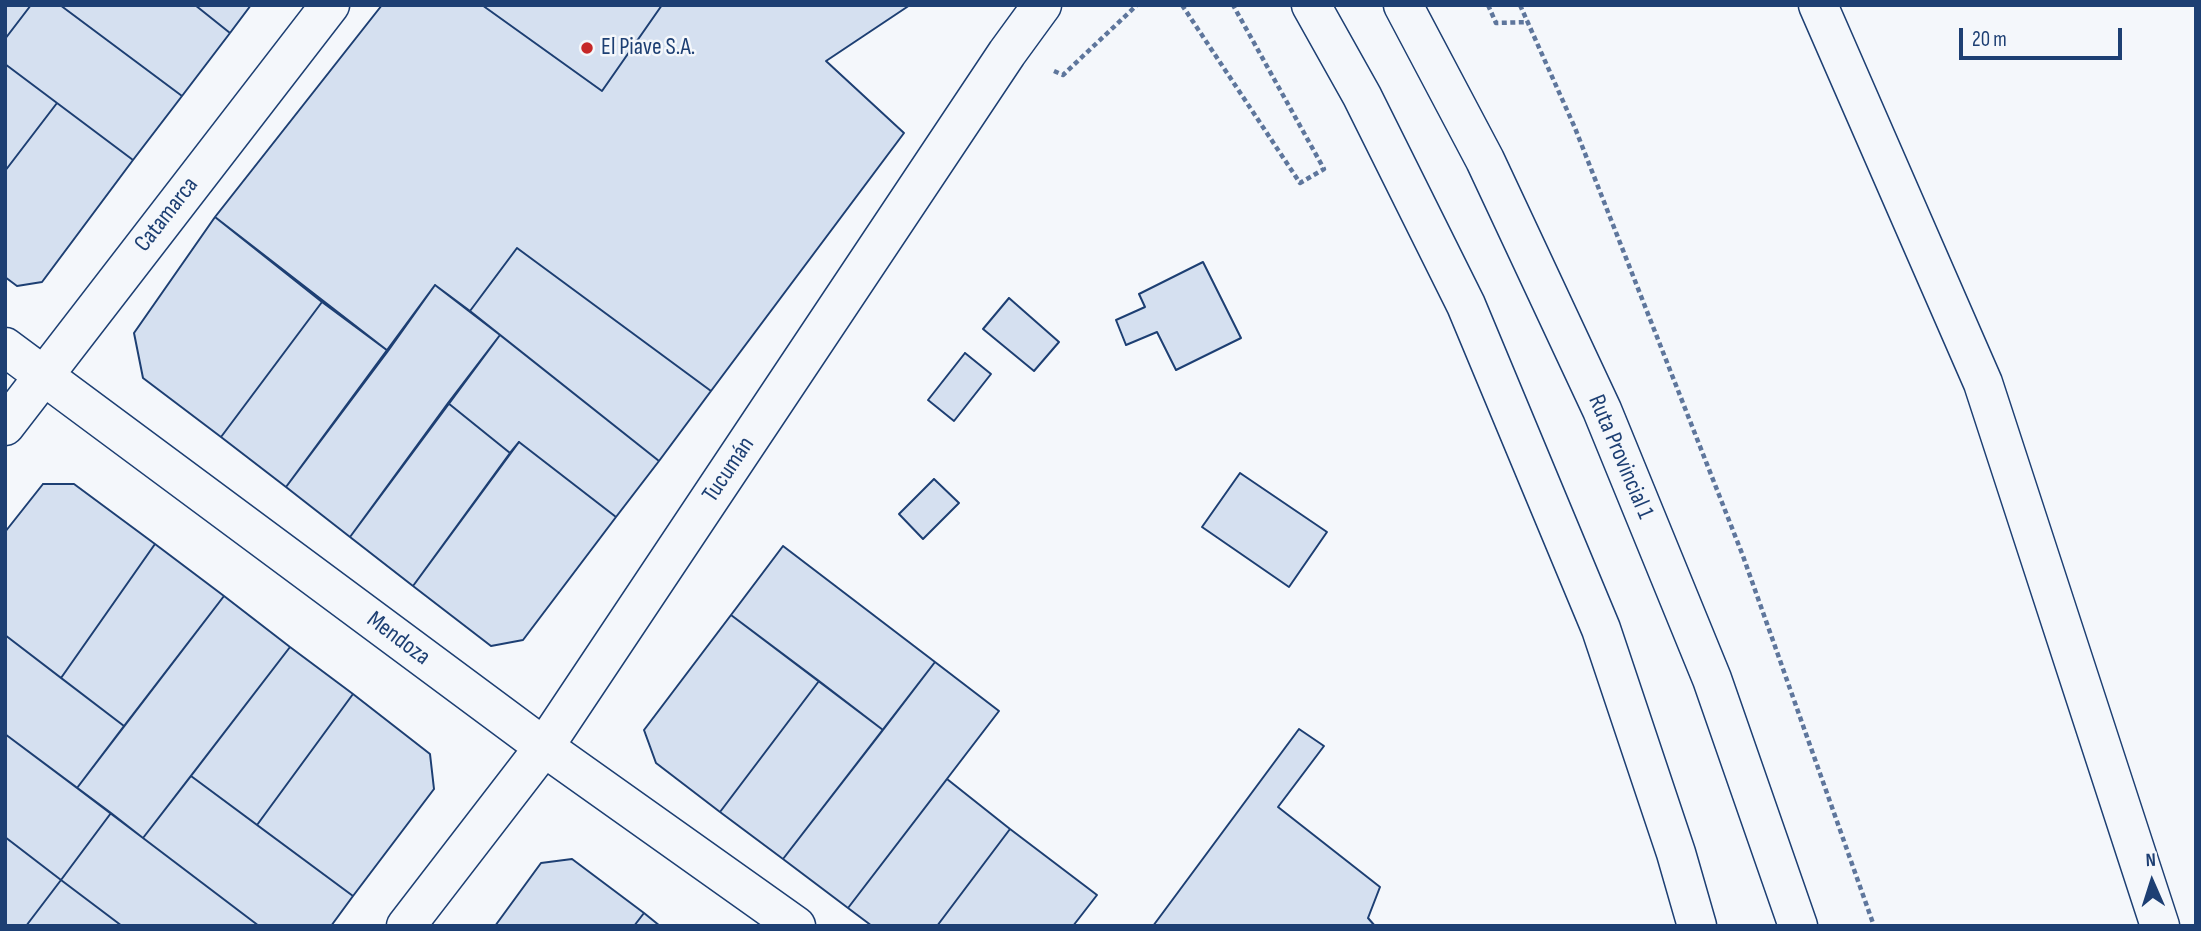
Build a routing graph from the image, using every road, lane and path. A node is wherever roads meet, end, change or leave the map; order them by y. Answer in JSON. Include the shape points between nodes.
{"nodes":[{"id":1,"x":330,"y":5,"type":"edge"},
{"id":2,"x":1042,"y":5,"type":"edge"},
{"id":3,"x":1137,"y":5,"type":"edge"},
{"id":4,"x":1182,"y":5,"type":"edge"},
{"id":5,"x":1233,"y":5,"type":"edge"},
{"id":6,"x":1311,"y":5,"type":"edge"},
{"id":7,"x":1403,"y":5,"type":"edge"},
{"id":8,"x":1488,"y":5,"type":"edge"},
{"id":9,"x":1520,"y":5,"type":"edge"},
{"id":10,"x":1818,"y":5,"type":"edge"},
{"id":11,"x":1528,"y":22,"type":"junction"},
{"id":12,"x":1007,"y":53,"type":"junction"},
{"id":13,"x":5,"y":347,"type":"edge"},
{"id":14,"x":43,"y":376,"type":"junction"},
{"id":15,"x":5,"y":426,"type":"edge"},
{"id":16,"x":544,"y":747,"type":"junction"},
{"id":17,"x":405,"y":926,"type":"edge"},
{"id":18,"x":796,"y":926,"type":"edge"},
{"id":19,"x":1697,"y":926,"type":"edge"},
{"id":20,"x":1798,"y":926,"type":"edge"},
{"id":21,"x":1874,"y":926,"type":"edge"},
{"id":22,"x":2160,"y":926,"type":"edge"}],
"edges":[{"from":1,"to":14,"type":"street","name":"Catamarca"},
{"from":2,"to":12,"type":"street","name":"Tucumán"},
{"from":3,"to":12,"type":"path","via":[[1063,75]]},
{"from":4,"to":5,"type":"path","via":[[1300,183],[1324,169]]},
{"from":6,"to":19,"type":"street","via":[[1362,96],[1466,305],[1601,629]]},
{"from":7,"to":20,"type":"street","name":"Ruta Provincial 1","via":[[1485,160],[1602,410],[1712,679]]},
{"from":8,"to":11,"type":"path","via":[[1496,23]]},
{"from":9,"to":11,"type":"path"},
{"from":10,"to":22,"type":"street","via":[[1983,383]]},
{"from":11,"to":21,"type":"path","via":[[1575,128],[1744,556]]},
{"from":12,"to":16,"type":"street","name":"Tucumán"},
{"from":13,"to":14,"type":"street","name":"Mendoza"},
{"from":14,"to":15,"type":"street","name":"Catamarca"},
{"from":14,"to":16,"type":"street","name":"Mendoza"},
{"from":16,"to":17,"type":"street","name":"Tucumán"},
{"from":16,"to":18,"type":"street","name":"Mendoza"}]}
